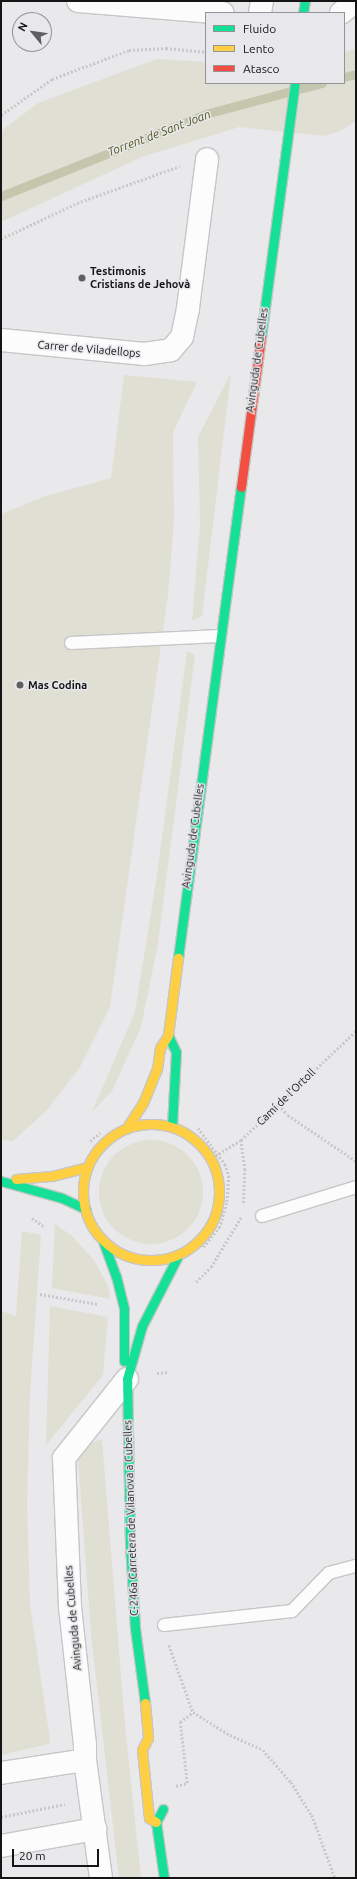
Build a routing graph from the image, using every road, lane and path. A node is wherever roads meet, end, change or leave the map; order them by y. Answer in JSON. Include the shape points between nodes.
{"nodes":[{"id":1,"x":78,"y":1,"type":"edge"},
{"id":2,"x":262,"y":1,"type":"edge"},
{"id":3,"x":305,"y":1,"type":"edge"},
{"id":4,"x":356,"y":1,"type":"edge"},
{"id":5,"x":186,"y":6,"type":"edge"},
{"id":6,"x":218,"y":12,"type":"edge"},
{"id":7,"x":260,"y":12,"type":"edge"},
{"id":8,"x":303,"y":12,"type":"edge"},
{"id":9,"x":342,"y":12,"type":"edge"},
{"id":10,"x":356,"y":13,"type":"edge"},
{"id":11,"x":345,"y":17,"type":"edge"},
{"id":12,"x":205,"y":52,"type":"edge"},
{"id":13,"x":295,"y":84,"type":"edge"},
{"id":14,"x":1,"y":115,"type":"edge"},
{"id":15,"x":207,"y":158,"type":"joint"},
{"id":16,"x":1,"y":239,"type":"edge"},
{"id":17,"x":1,"y":340,"type":"edge"},
{"id":18,"x":220,"y":636,"type":"junction"},
{"id":19,"x":71,"y":643,"type":"dead end"},
{"id":20,"x":356,"y":1031,"type":"edge"},
{"id":21,"x":168,"y":1036,"type":"junction"},
{"id":22,"x":279,"y":1105,"type":"junction"},
{"id":23,"x":172,"y":1126,"type":"junction"},
{"id":24,"x":194,"y":1126,"type":"dead end"},
{"id":25,"x":126,"y":1129,"type":"junction"},
{"id":26,"x":241,"y":1140,"type":"junction"},
{"id":27,"x":215,"y":1156,"type":"junction"},
{"id":28,"x":356,"y":1161,"type":"edge"},
{"id":29,"x":87,"y":1167,"type":"junction"},
{"id":30,"x":1,"y":1180,"type":"edge"},
{"id":31,"x":356,"y":1187,"type":"edge"},
{"id":32,"x":86,"y":1210,"type":"junction"},
{"id":33,"x":262,"y":1216,"type":"dead end"},
{"id":34,"x":103,"y":1241,"type":"junction"},
{"id":35,"x":200,"y":1252,"type":"dead end"},
{"id":36,"x":178,"y":1256,"type":"junction"},
{"id":37,"x":195,"y":1283,"type":"dead end"},
{"id":38,"x":40,"y":1294,"type":"dead end"},
{"id":39,"x":99,"y":1305,"type":"dead end"},
{"id":40,"x":157,"y":1366,"type":"dead end"},
{"id":41,"x":155,"y":1373,"type":"dead end"},
{"id":42,"x":127,"y":1374,"type":"junction"},
{"id":43,"x":356,"y":1566,"type":"edge"},
{"id":44,"x":164,"y":1625,"type":"joint"},
{"id":45,"x":193,"y":1712,"type":"junction"},
{"id":46,"x":148,"y":1738,"type":"junction"},
{"id":47,"x":156,"y":1746,"type":"dead end"},
{"id":48,"x":85,"y":1760,"type":"junction"},
{"id":49,"x":1,"y":1773,"type":"edge"},
{"id":50,"x":187,"y":1783,"type":"dead end"},
{"id":51,"x":161,"y":1796,"type":"dead end"},
{"id":52,"x":156,"y":1822,"type":"junction"},
{"id":53,"x":95,"y":1829,"type":"junction"},
{"id":54,"x":1,"y":1846,"type":"edge"},
{"id":55,"x":101,"y":1878,"type":"edge"},
{"id":56,"x":164,"y":1878,"type":"edge"},
{"id":57,"x":335,"y":1878,"type":"edge"}],
"edges":[{"from":1,"to":5,"type":"street"},
{"from":2,"to":7,"type":"street"},
{"from":3,"to":8,"type":"street"},
{"from":4,"to":9,"type":"street"},
{"from":5,"to":6,"type":"street"},
{"from":10,"to":11,"type":"street"},
{"from":12,"to":14,"type":"path","via":[[166,48],[129,50],[52,79]]},
{"from":13,"to":18,"type":"street","name":"Avinguda de Cubelles"},
{"from":15,"to":16,"type":"path","via":[[114,189]]},
{"from":15,"to":17,"type":"street","name":"Carrer de Viladellops","via":[[188,308],[182,337],[171,350],[144,354]]},
{"from":18,"to":19,"type":"lane"},
{"from":18,"to":21,"type":"street","name":"Avinguda de Cubelles"},
{"from":20,"to":22,"type":"path","name":"Camí de l'Ortoll"},
{"from":21,"to":23,"type":"street","via":[[176,1052]]},
{"from":21,"to":25,"type":"street","via":[[160,1048],[157,1069],[143,1103]]},
{"from":22,"to":26,"type":"path","name":"Camí de l'Ortoll"},
{"from":22,"to":28,"type":"path","via":[[288,1115]]},
{"from":23,"to":25,"type":"street","via":[[144,1122]]},
{"from":23,"to":27,"type":"street"},
{"from":24,"to":27,"type":"path","via":[[205,1135]]},
{"from":25,"to":29,"type":"street","via":[[107,1138]]},
{"from":26,"to":27,"type":"path","name":"Camí de l'Ortoll"},
{"from":26,"to":37,"type":"path","via":[[245,1169],[243,1211],[238,1225],[211,1267]]},
{"from":27,"to":35,"type":"path","via":[[229,1176],[227,1203],[220,1227]]},
{"from":27,"to":36,"type":"street","via":[[220,1186],[215,1218],[209,1230],[193,1247]]},
{"from":29,"to":30,"type":"street","via":[[52,1176]]},
{"from":29,"to":32,"type":"street","via":[[82,1185]]},
{"from":30,"to":32,"type":"street","via":[[62,1198]]},
{"from":31,"to":33,"type":"lane"},
{"from":32,"to":34,"type":"street","via":[[94,1232]]},
{"from":34,"to":36,"type":"street","via":[[124,1256],[142,1261],[158,1261]]},
{"from":34,"to":42,"type":"street","name":"C-246a Carretera de Vilanova a Cubelles","via":[[116,1276],[124,1309],[124,1358]]},
{"from":36,"to":42,"type":"street","name":"C-246a Carretera de Vilanova a Cubelles","via":[[142,1326]]},
{"from":38,"to":39,"type":"path"},
{"from":40,"to":41,"type":"path"},
{"from":42,"to":46,"type":"street","name":"C-246a Carretera de Vilanova a Cubelles","via":[[130,1545]]},
{"from":42,"to":48,"type":"street","name":"Avinguda de Cubelles","via":[[64,1458],[70,1606]]},
{"from":43,"to":44,"type":"lane","via":[[328,1573],[292,1611]]},
{"from":44,"to":45,"type":"path","via":[[173,1661]]},
{"from":45,"to":50,"type":"path","via":[[180,1722]]},
{"from":45,"to":57,"type":"path","via":[[230,1735],[263,1750],[291,1782],[312,1815]]},
{"from":46,"to":47,"type":"street"},
{"from":46,"to":52,"type":"street","name":"C-246a Carretera de Vilanova a Cubelles","via":[[142,1750],[149,1818]]},
{"from":48,"to":49,"type":"street"},
{"from":48,"to":53,"type":"street","name":"Avinguda de Cubelles"},
{"from":51,"to":52,"type":"street","name":"C-246a Carretera de Vilanova a Cubelles","via":[[163,1809]]},
{"from":52,"to":56,"type":"street","name":"C-246a Carretera de Vilanova a Cubelles"},
{"from":53,"to":54,"type":"street"},
{"from":53,"to":55,"type":"street","name":"Avinguda de Cubelles"}]}
